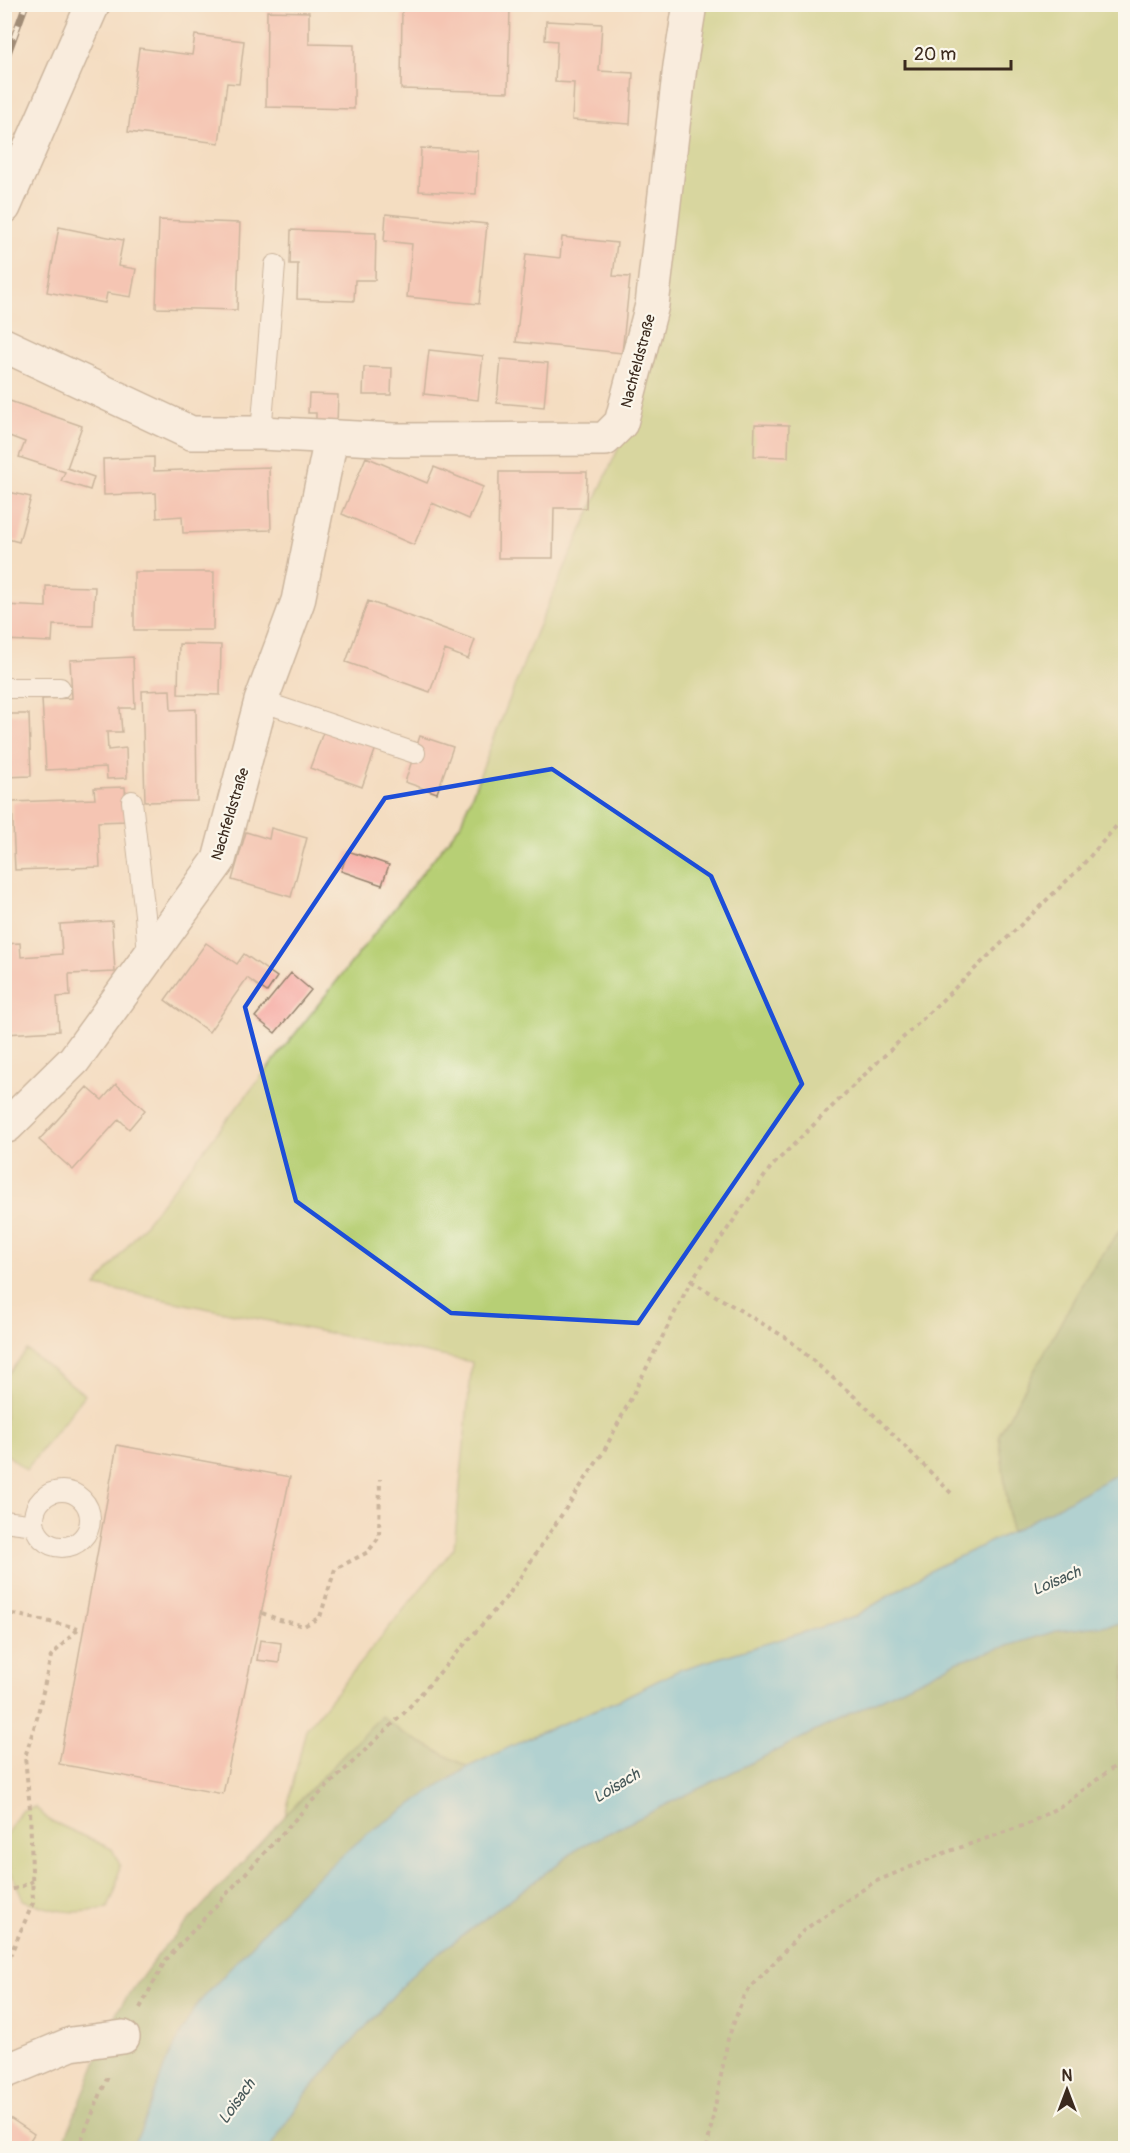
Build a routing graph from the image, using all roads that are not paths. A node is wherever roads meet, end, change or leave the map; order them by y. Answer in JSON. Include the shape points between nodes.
{"nodes":[{"id":1,"x":93,"y":4,"type":"edge"},
{"id":2,"x":690,"y":4,"type":"edge"},
{"id":3,"x":4,"y":207,"type":"edge"},
{"id":4,"x":274,"y":265,"type":"dead end"},
{"id":5,"x":4,"y":345,"type":"edge"},
{"id":6,"x":261,"y":433,"type":"junction"},
{"id":7,"x":331,"y":438,"type":"junction"},
{"id":8,"x":4,"y":688,"type":"edge"},
{"id":9,"x":60,"y":688,"type":"dead end"},
{"id":10,"x":261,"y":701,"type":"junction"},
{"id":11,"x":415,"y":753,"type":"dead end"},
{"id":12,"x":132,"y":801,"type":"dead end"},
{"id":13,"x":148,"y":957,"type":"junction"},
{"id":14,"x":4,"y":1126,"type":"edge"},
{"id":15,"x":4,"y":1521,"type":"edge"},
{"id":16,"x":35,"y":1525,"type":"dead end"},
{"id":17,"x":123,"y":2037,"type":"road end"},
{"id":18,"x":4,"y":2073,"type":"edge"}],
"edges":[{"from":1,"to":3,"type":"street"},
{"from":2,"to":7,"type":"street","name":"Nachfeldstraße","via":[[652,304],[621,423],[605,439]]},
{"from":4,"to":6,"type":"lane"},
{"from":5,"to":6,"type":"street","name":"Nachfeldstraße","via":[[191,433]]},
{"from":6,"to":7,"type":"street","name":"Nachfeldstraße"},
{"from":7,"to":10,"type":"street","name":"Nachfeldstraße","via":[[298,601]]},
{"from":8,"to":9,"type":"lane"},
{"from":10,"to":11,"type":"lane"},
{"from":10,"to":13,"type":"street","name":"Nachfeldstraße","via":[[219,860]]},
{"from":12,"to":13,"type":"lane"},
{"from":13,"to":14,"type":"street","name":"Nachfeldstraße","via":[[74,1060]]},
{"from":15,"to":16,"type":"lane"},
{"from":17,"to":18,"type":"street","via":[[71,2044]]}]}
